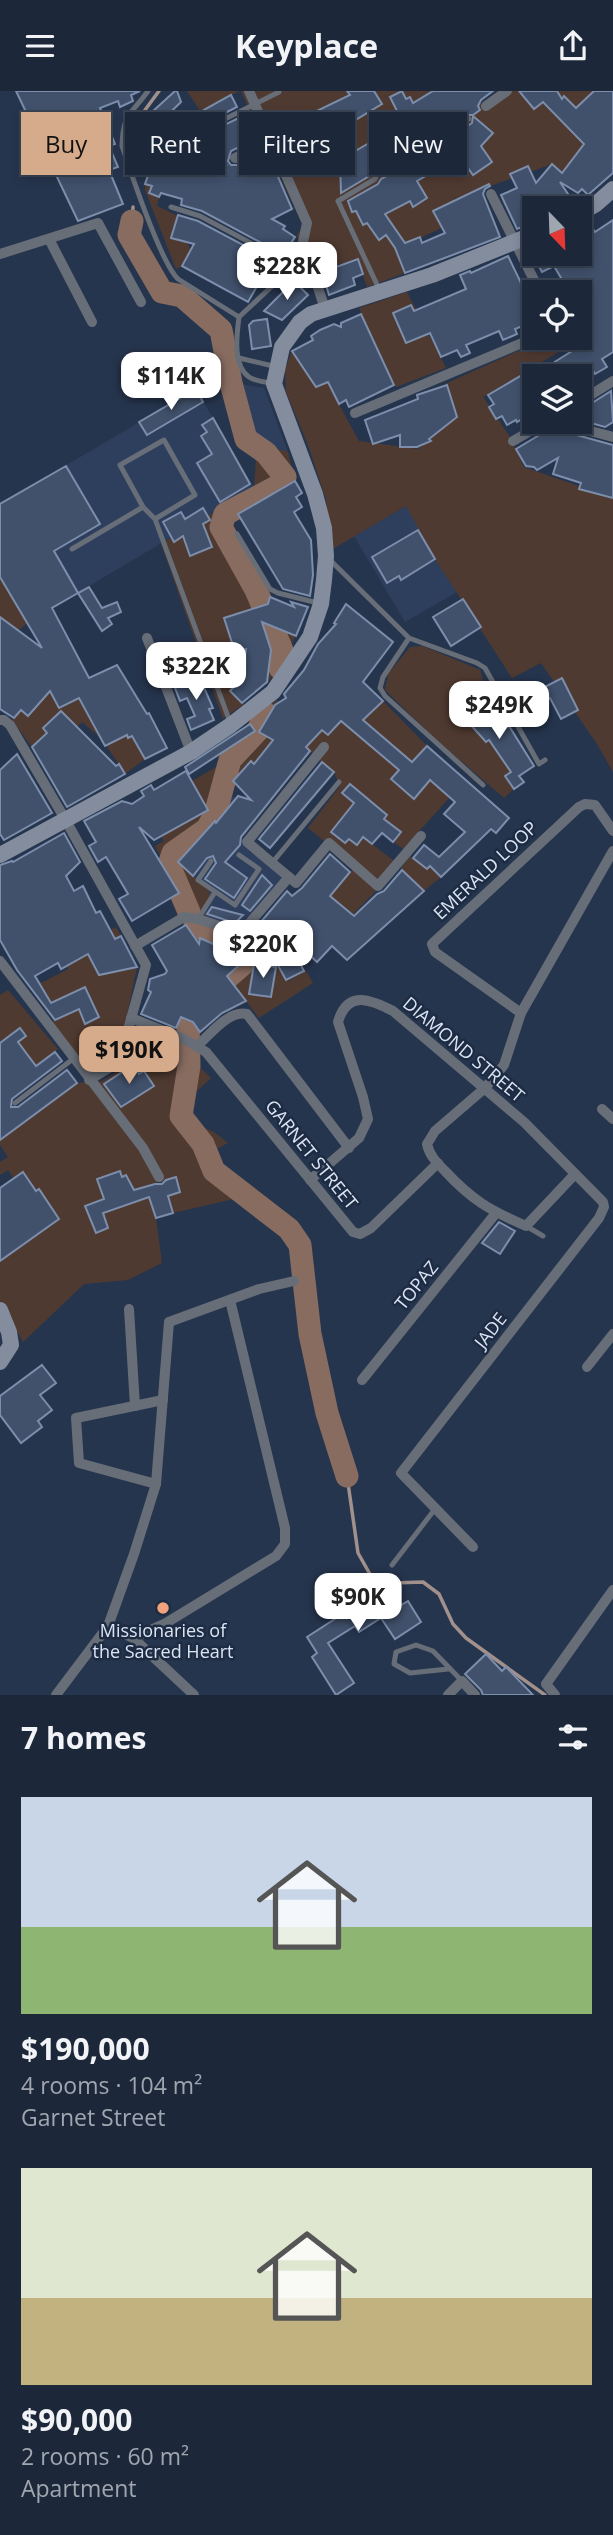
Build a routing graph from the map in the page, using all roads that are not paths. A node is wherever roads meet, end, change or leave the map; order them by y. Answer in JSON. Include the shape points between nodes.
{"nodes":[{"id":1,"x":148,"y":91,"type":"edge"},
{"id":2,"x":249,"y":91,"type":"edge"},
{"id":3,"x":508,"y":91,"type":"edge"},
{"id":4,"x":279,"y":92,"type":"edge"},
{"id":5,"x":254,"y":104,"type":"junction"},
{"id":6,"x":486,"y":106,"type":"dead end"},
{"id":7,"x":258,"y":112,"type":"edge"},
{"id":8,"x":469,"y":118,"type":"dead end"},
{"id":9,"x":225,"y":119,"type":"edge"},
{"id":10,"x":239,"y":156,"type":"edge"},
{"id":11,"x":234,"y":158,"type":"dead end"},
{"id":12,"x":286,"y":175,"type":"edge"},
{"id":13,"x":613,"y":188,"type":"edge"},
{"id":14,"x":492,"y":194,"type":"dead end"},
{"id":15,"x":592,"y":206,"type":"edge"},
{"id":16,"x":172,"y":207,"type":"dead end"},
{"id":17,"x":49,"y":239,"type":"junction"},
{"id":18,"x":522,"y":239,"type":"edge"},
{"id":19,"x":515,"y":242,"type":"junction"},
{"id":20,"x":0,"y":254,"type":"edge"},
{"id":21,"x":534,"y":280,"type":"edge"},
{"id":22,"x":381,"y":293,"type":"junction"},
{"id":23,"x":141,"y":302,"type":"dead end"},
{"id":24,"x":325,"y":309,"type":"junction"},
{"id":25,"x":239,"y":317,"type":"junction"},
{"id":26,"x":92,"y":322,"type":"dead end"},
{"id":27,"x":522,"y":343,"type":"edge"},
{"id":28,"x":239,"y":358,"type":"junction"},
{"id":29,"x":277,"y":367,"type":"junction"},
{"id":30,"x":613,"y":381,"type":"edge"},
{"id":31,"x":274,"y":384,"type":"junction"},
{"id":32,"x":592,"y":394,"type":"edge"},
{"id":33,"x":355,"y":413,"type":"dead end"},
{"id":34,"x":592,"y":431,"type":"edge"},
{"id":35,"x":525,"y":434,"type":"edge"},
{"id":36,"x":613,"y":437,"type":"edge"},
{"id":37,"x":513,"y":441,"type":"dead end"},
{"id":38,"x":142,"y":507,"type":"junction"},
{"id":39,"x":155,"y":519,"type":"junction"},
{"id":40,"x":237,"y":534,"type":"dead end"},
{"id":41,"x":72,"y":549,"type":"dead end"},
{"id":42,"x":326,"y":556,"type":"junction"},
{"id":43,"x":321,"y":604,"type":"junction"},
{"id":44,"x":147,"y":638,"type":"dead end"},
{"id":45,"x":409,"y":638,"type":"junction"},
{"id":46,"x":0,"y":720,"type":"edge"},
{"id":47,"x":231,"y":725,"type":"junction"},
{"id":48,"x":324,"y":747,"type":"dead end"},
{"id":49,"x":191,"y":752,"type":"junction"},
{"id":50,"x":545,"y":760,"type":"dead end"},
{"id":51,"x":339,"y":782,"type":"dead end"},
{"id":52,"x":483,"y":785,"type":"dead end"},
{"id":53,"x":65,"y":819,"type":"junction"},
{"id":54,"x":613,"y":831,"type":"edge"},
{"id":55,"x":421,"y":836,"type":"dead end"},
{"id":56,"x":613,"y":851,"type":"edge"},
{"id":57,"x":0,"y":855,"type":"edge"},
{"id":58,"x":239,"y":855,"type":"dead end"},
{"id":59,"x":211,"y":861,"type":"dead end"},
{"id":60,"x":272,"y":863,"type":"junction"},
{"id":61,"x":289,"y":877,"type":"junction"},
{"id":62,"x":215,"y":892,"type":"junction"},
{"id":63,"x":198,"y":919,"type":"junction"},
{"id":64,"x":135,"y":946,"type":"junction"},
{"id":65,"x":0,"y":961,"type":"edge"},
{"id":66,"x":521,"y":1013,"type":"junction"},
{"id":67,"x":131,"y":1018,"type":"junction"},
{"id":68,"x":192,"y":1043,"type":"junction"},
{"id":69,"x":73,"y":1059,"type":"junction"},
{"id":70,"x":89,"y":1080,"type":"junction"},
{"id":71,"x":485,"y":1088,"type":"junction"},
{"id":72,"x":15,"y":1103,"type":"dead end"},
{"id":73,"x":601,"y":1108,"type":"dead end"},
{"id":74,"x":613,"y":1119,"type":"edge"},
{"id":75,"x":349,"y":1148,"type":"junction"},
{"id":76,"x":438,"y":1163,"type":"junction"},
{"id":77,"x":575,"y":1174,"type":"junction"},
{"id":78,"x":159,"y":1177,"type":"dead end"},
{"id":79,"x":310,"y":1180,"type":"junction"},
{"id":80,"x":604,"y":1207,"type":"joint"},
{"id":81,"x":496,"y":1213,"type":"junction"},
{"id":82,"x":526,"y":1226,"type":"junction"},
{"id":83,"x":543,"y":1236,"type":"dead end"},
{"id":84,"x":294,"y":1281,"type":"dead end"},
{"id":85,"x":230,"y":1300,"type":"junction"},
{"id":86,"x":0,"y":1310,"type":"edge"},
{"id":87,"x":129,"y":1310,"type":"dead end"},
{"id":88,"x":613,"y":1335,"type":"edge"},
{"id":89,"x":0,"y":1362,"type":"edge"},
{"id":90,"x":587,"y":1367,"type":"dead end"},
{"id":91,"x":362,"y":1380,"type":"dead end"},
{"id":92,"x":163,"y":1400,"type":"junction"},
{"id":93,"x":135,"y":1406,"type":"junction"},
{"id":94,"x":156,"y":1484,"type":"junction"},
{"id":95,"x":435,"y":1508,"type":"junction"},
{"id":96,"x":473,"y":1547,"type":"dead end"},
{"id":97,"x":392,"y":1565,"type":"dead end"},
{"id":98,"x":613,"y":1590,"type":"edge"},
{"id":99,"x":108,"y":1626,"type":"junction"},
{"id":100,"x":133,"y":1638,"type":"junction"},
{"id":101,"x":448,"y":1668,"type":"junction"},
{"id":102,"x":462,"y":1681,"type":"junction"},
{"id":103,"x":56,"y":1695,"type":"edge"},
{"id":104,"x":194,"y":1695,"type":"edge"},
{"id":105,"x":448,"y":1695,"type":"edge"},
{"id":106,"x":475,"y":1695,"type":"edge"},
{"id":107,"x":555,"y":1695,"type":"edge"}],
"edges":[{"from":1,"to":25,"type":"lane","via":[[128,113],[122,146],[162,251],[178,279]]},
{"from":2,"to":5,"type":"street"},
{"from":3,"to":6,"type":"street"},
{"from":4,"to":5,"type":"lane"},
{"from":5,"to":7,"type":"street"},
{"from":5,"to":9,"type":"lane"},
{"from":8,"to":22,"type":"lane","via":[[338,201]]},
{"from":10,"to":11,"type":"street"},
{"from":12,"to":24,"type":"street","via":[[307,223],[303,242]]},
{"from":13,"to":15,"type":"street"},
{"from":14,"to":19,"type":"street"},
{"from":16,"to":25,"type":"lane","via":[[200,216],[285,264],[284,275]]},
{"from":17,"to":20,"type":"street"},
{"from":17,"to":23,"type":"street","via":[[98,223]]},
{"from":17,"to":26,"type":"street"},
{"from":18,"to":19,"type":"street"},
{"from":19,"to":21,"type":"street"},
{"from":19,"to":22,"type":"street"},
{"from":22,"to":24,"type":"street"},
{"from":24,"to":29,"type":"street","via":[[311,314],[292,332]]},
{"from":25,"to":28,"type":"lane"},
{"from":27,"to":33,"type":"street"},
{"from":28,"to":29,"type":"lane"},
{"from":28,"to":31,"type":"lane","via":[[251,379]]},
{"from":29,"to":31,"type":"street"},
{"from":30,"to":32,"type":"street"},
{"from":31,"to":42,"type":"street","via":[[321,511]]},
{"from":34,"to":36,"type":"street"},
{"from":35,"to":37,"type":"street"},
{"from":38,"to":39,"type":"lane"},
{"from":38,"to":39,"type":"lane","via":[[120,465],[164,440],[195,495]]},
{"from":38,"to":41,"type":"lane"},
{"from":39,"to":47,"type":"lane"},
{"from":40,"to":43,"type":"lane","via":[[270,589]]},
{"from":42,"to":43,"type":"street"},
{"from":42,"to":45,"type":"lane"},
{"from":43,"to":47,"type":"street","via":[[310,637],[288,673],[265,700]]},
{"from":44,"to":49,"type":"street"},
{"from":45,"to":50,"type":"lane","via":[[485,668],[539,764]]},
{"from":45,"to":52,"type":"lane","via":[[380,688]]},
{"from":46,"to":53,"type":"street","via":[[10,725]]},
{"from":47,"to":49,"type":"street"},
{"from":48,"to":60,"type":"street","via":[[247,842]]},
{"from":49,"to":53,"type":"street"},
{"from":51,"to":60,"type":"lane"},
{"from":53,"to":57,"type":"street"},
{"from":53,"to":64,"type":"street"},
{"from":54,"to":66,"type":"street","name":"EMERALD LOOP","via":[[595,805],[579,807],[432,944],[435,952]]},
{"from":55,"to":61,"type":"street","via":[[378,886],[328,843],[296,883]]},
{"from":56,"to":66,"type":"street"},
{"from":58,"to":62,"type":"lane","via":[[260,870],[234,905]]},
{"from":59,"to":62,"type":"lane","via":[[198,880]]},
{"from":60,"to":61,"type":"street"},
{"from":61,"to":63,"type":"street","via":[[241,933]]},
{"from":62,"to":63,"type":"lane"},
{"from":63,"to":64,"type":"street","via":[[184,917]]},
{"from":64,"to":67,"type":"street","via":[[145,965]]},
{"from":65,"to":69,"type":"street"},
{"from":66,"to":71,"type":"street","via":[[504,1065]]},
{"from":67,"to":68,"type":"street"},
{"from":67,"to":70,"type":"street","via":[[119,1062]]},
{"from":68,"to":75,"type":"street","name":"GARNET STREET","via":[[236,1013],[247,1014]]},
{"from":68,"to":79,"type":"street","name":"GARNET STREET","via":[[219,1066]]},
{"from":69,"to":70,"type":"street"},
{"from":69,"to":72,"type":"lane"},
{"from":70,"to":78,"type":"street","via":[[143,1148]]},
{"from":71,"to":75,"type":"street","name":"DIAMOND STREET","via":[[393,1011],[363,999],[352,1000],[338,1022],[368,1119]]},
{"from":71,"to":76,"type":"street","via":[[430,1137],[428,1150]]},
{"from":71,"to":77,"type":"street","name":"DIAMOND STREET"},
{"from":73,"to":74,"type":"street"},
{"from":75,"to":79,"type":"street","name":"DIAMOND STREET"},
{"from":76,"to":79,"type":"street","name":"GARNET STREET","via":[[360,1234],[349,1228]]},
{"from":76,"to":81,"type":"street","via":[[473,1199]]},
{"from":77,"to":80,"type":"street","name":"DIAMOND STREET","via":[[600,1197]]},
{"from":77,"to":82,"type":"street"},
{"from":80,"to":95,"type":"street","name":"JADE","via":[[401,1473]]},
{"from":81,"to":82,"type":"street"},
{"from":81,"to":91,"type":"street","name":"TOPAZ"},
{"from":82,"to":83,"type":"lane"},
{"from":84,"to":85,"type":"street"},
{"from":85,"to":92,"type":"street","via":[[169,1322]]},
{"from":85,"to":100,"type":"street","via":[[285,1528],[285,1544],[276,1556]]},
{"from":86,"to":89,"type":"street","via":[[11,1345]]},
{"from":87,"to":93,"type":"street"},
{"from":88,"to":90,"type":"street"},
{"from":92,"to":93,"type":"street"},
{"from":92,"to":94,"type":"street"},
{"from":93,"to":94,"type":"street","via":[[76,1417],[79,1463]]},
{"from":94,"to":99,"type":"street"},
{"from":95,"to":96,"type":"street"},
{"from":95,"to":97,"type":"lane"},
{"from":98,"to":107,"type":"street","via":[[546,1684]]},
{"from":99,"to":100,"type":"street"},
{"from":99,"to":103,"type":"street"},
{"from":100,"to":104,"type":"street"},
{"from":101,"to":101,"type":"lane","via":[[433,1651],[416,1645],[396,1652],[394,1664],[410,1673]]},
{"from":101,"to":102,"type":"lane"},
{"from":102,"to":105,"type":"street"},
{"from":102,"to":106,"type":"street"}]}
